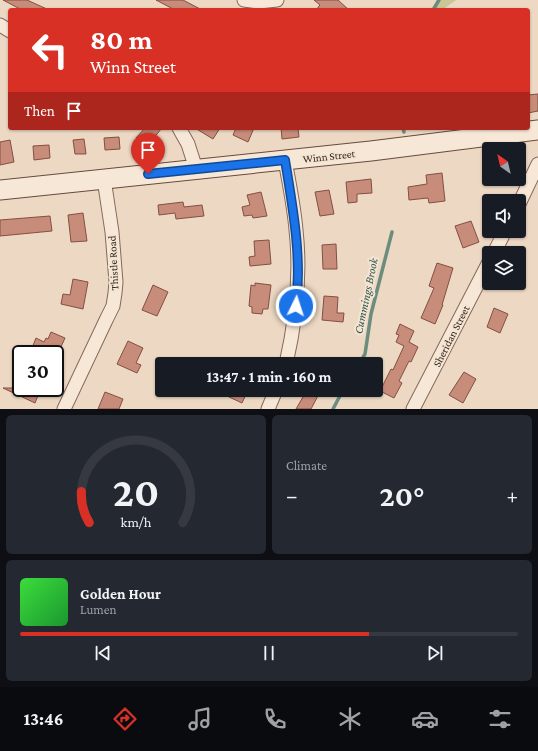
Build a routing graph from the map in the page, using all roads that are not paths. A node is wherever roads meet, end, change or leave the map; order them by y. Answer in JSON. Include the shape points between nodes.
{"nodes":[{"id":1,"x":244,"y":0,"type":"edge"},
{"id":2,"x":277,"y":0,"type":"edge"},
{"id":3,"x":180,"y":130,"type":"edge"},
{"id":4,"x":538,"y":130,"type":"edge"},
{"id":5,"x":285,"y":160,"type":"junction"},
{"id":6,"x":538,"y":164,"type":"edge"},
{"id":7,"x":196,"y":169,"type":"junction"},
{"id":8,"x":104,"y":179,"type":"junction"},
{"id":9,"x":0,"y":190,"type":"edge"},
{"id":10,"x":524,"y":194,"type":"edge"},
{"id":11,"x":482,"y":276,"type":"edge"},
{"id":12,"x":288,"y":357,"type":"edge"},
{"id":13,"x":273,"y":397,"type":"edge"},
{"id":14,"x":64,"y":409,"type":"edge"},
{"id":15,"x":268,"y":409,"type":"edge"},
{"id":16,"x":413,"y":409,"type":"edge"}],
"edges":[{"from":1,"to":2,"type":"street"},
{"from":3,"to":7,"type":"street","via":[[188,144]]},
{"from":4,"to":5,"type":"main road","name":"Winn Street"},
{"from":5,"to":7,"type":"main road","name":"Winn Street"},
{"from":5,"to":12,"type":"street","via":[[298,260],[297,295]]},
{"from":6,"to":10,"type":"street"},
{"from":7,"to":8,"type":"main road","name":"Winn Street"},
{"from":8,"to":9,"type":"main road","name":"Winn Street"},
{"from":8,"to":14,"type":"street","name":"Thistle Road","via":[[115,261],[116,293],[107,318]]},
{"from":11,"to":16,"type":"street","name":"Sheridan Street"},
{"from":13,"to":15,"type":"street"}]}
